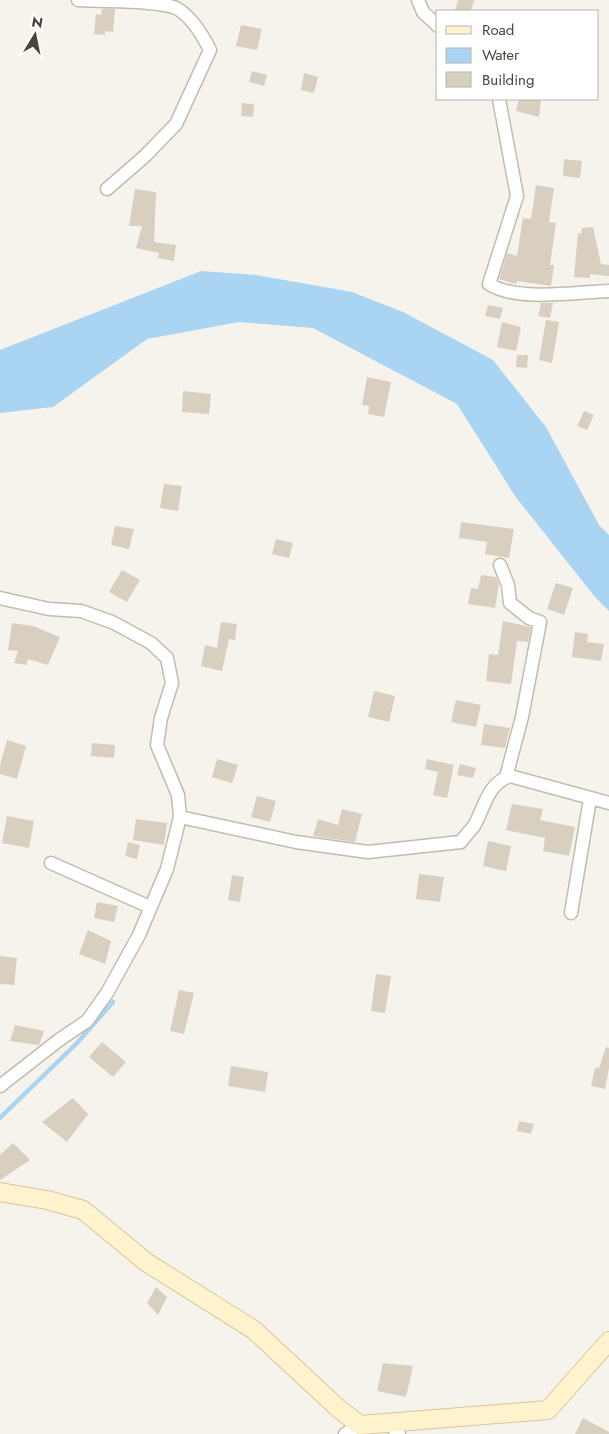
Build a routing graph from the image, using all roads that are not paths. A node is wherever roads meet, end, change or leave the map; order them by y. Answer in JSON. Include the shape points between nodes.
{"nodes":[{"id":1,"x":78,"y":0,"type":"edge"},
{"id":2,"x":418,"y":0,"type":"edge"},
{"id":3,"x":436,"y":24,"type":"edge"},
{"id":4,"x":499,"y":100,"type":"edge"},
{"id":5,"x":107,"y":189,"type":"dead end"},
{"id":6,"x":609,"y":291,"type":"edge"},
{"id":7,"x":500,"y":565,"type":"dead end"},
{"id":8,"x":0,"y":598,"type":"edge"},
{"id":9,"x":506,"y":777,"type":"junction"},
{"id":10,"x":590,"y":799,"type":"junction"},
{"id":11,"x":609,"y":803,"type":"edge"},
{"id":12,"x":180,"y":817,"type":"junction"},
{"id":13,"x":51,"y":863,"type":"dead end"},
{"id":14,"x":150,"y":908,"type":"junction"},
{"id":15,"x":571,"y":913,"type":"dead end"},
{"id":16,"x":0,"y":1086,"type":"edge"},
{"id":17,"x":0,"y":1192,"type":"edge"},
{"id":18,"x":609,"y":1341,"type":"edge"},
{"id":19,"x":394,"y":1429,"type":"edge"},
{"id":20,"x":353,"y":1430,"type":"edge"}],
"edges":[{"from":1,"to":5,"type":"street","via":[[159,3],[176,8],[196,27],[210,50],[176,124]]},
{"from":2,"to":3,"type":"street","via":[[423,12]]},
{"from":4,"to":6,"type":"street","via":[[516,196],[488,284],[495,289],[518,294]]},
{"from":7,"to":9,"type":"street","via":[[510,603],[529,618],[540,622],[522,717]]},
{"from":8,"to":12,"type":"street","via":[[96,616],[151,643],[167,658],[172,683],[157,745],[178,795]]},
{"from":9,"to":10,"type":"street"},
{"from":9,"to":12,"type":"street","via":[[500,779],[487,795],[474,826],[461,842],[368,852],[296,842]]},
{"from":10,"to":11,"type":"street"},
{"from":10,"to":15,"type":"street"},
{"from":12,"to":14,"type":"street","via":[[167,869]]},
{"from":13,"to":14,"type":"street"},
{"from":14,"to":16,"type":"street","via":[[107,993],[87,1021]]},
{"from":17,"to":20,"type":"main road","via":[[83,1210],[146,1262],[254,1330],[339,1409]]},
{"from":18,"to":19,"type":"main road","via":[[548,1410]]},
{"from":19,"to":20,"type":"main road"}]}
